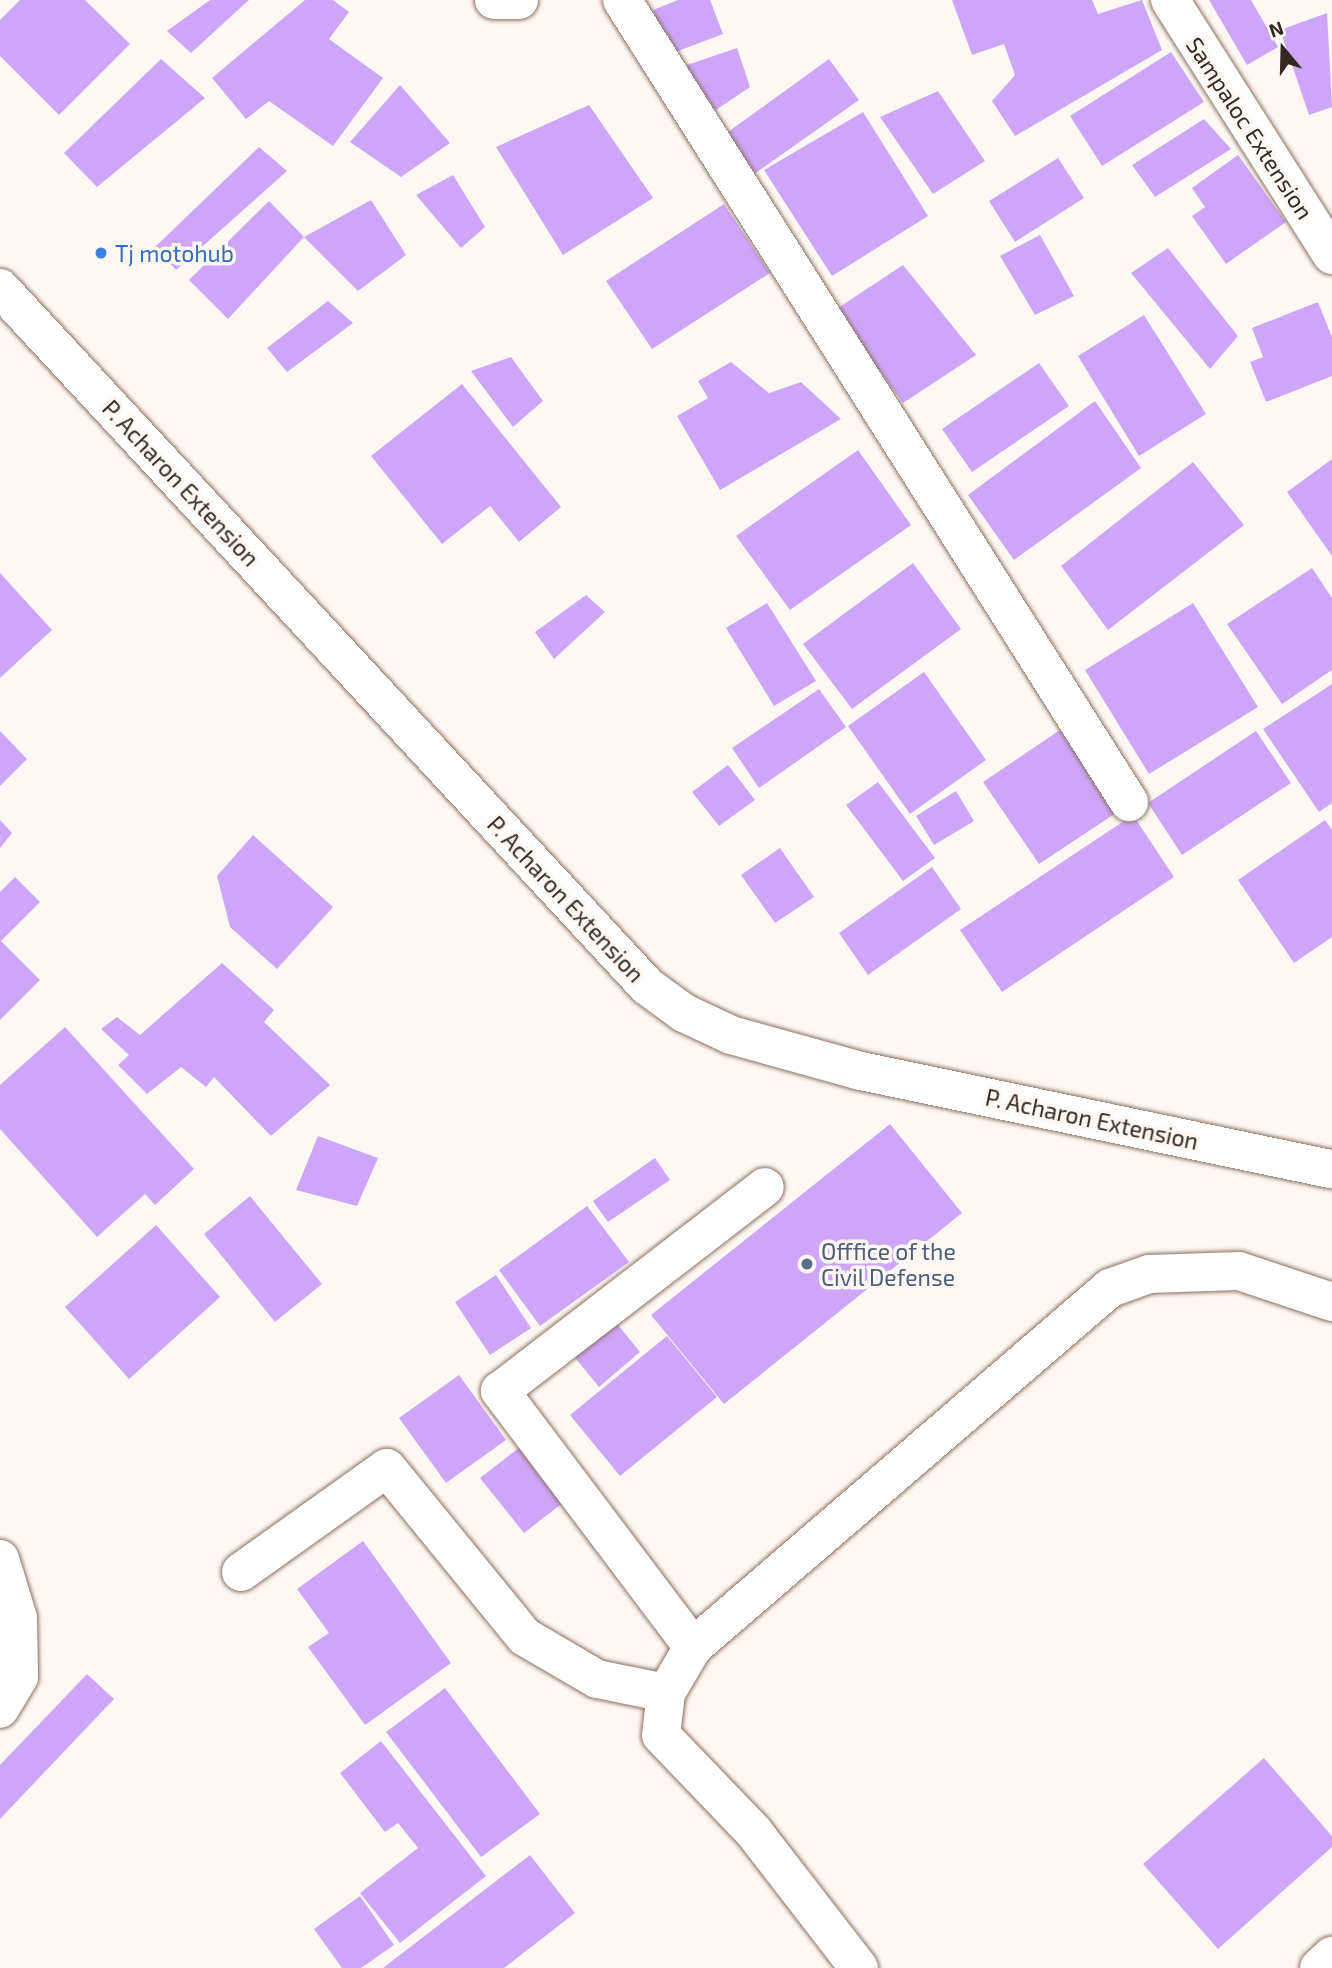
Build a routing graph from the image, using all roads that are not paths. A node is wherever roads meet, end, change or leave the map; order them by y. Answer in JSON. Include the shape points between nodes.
{"nodes":[{"id":1,"x":494,"y":0,"type":"edge"},
{"id":2,"x":519,"y":0,"type":"edge"},
{"id":3,"x":622,"y":0,"type":"edge"},
{"id":4,"x":1170,"y":0,"type":"edge"},
{"id":5,"x":1332,"y":255,"type":"edge"},
{"id":6,"x":0,"y":288,"type":"edge"},
{"id":7,"x":1129,"y":802,"type":"dead end"},
{"id":8,"x":1332,"y":1169,"type":"edge"},
{"id":9,"x":765,"y":1186,"type":"dead end"},
{"id":10,"x":1332,"y":1302,"type":"edge"},
{"id":11,"x":0,"y":1559,"type":"edge"},
{"id":12,"x":241,"y":1572,"type":"dead end"},
{"id":13,"x":693,"y":1647,"type":"junction"},
{"id":14,"x":666,"y":1693,"type":"junction"},
{"id":15,"x":0,"y":1709,"type":"edge"},
{"id":16,"x":1332,"y":1956,"type":"edge"},
{"id":17,"x":859,"y":1968,"type":"edge"},
{"id":18,"x":1320,"y":1968,"type":"edge"}],
"edges":[{"from":1,"to":2,"type":"main road"},
{"from":3,"to":7,"type":"main road"},
{"from":4,"to":5,"type":"main road","name":"Sampaloc Extension"},
{"from":6,"to":8,"type":"main road","name":"P. Acharon Extension","via":[[647,986],[684,1013],[731,1035],[861,1071]]},
{"from":9,"to":13,"type":"main road","via":[[500,1391]]},
{"from":10,"to":13,"type":"main road","via":[[1239,1271],[1149,1274],[1110,1288]]},
{"from":11,"to":15,"type":"main road","via":[[18,1618],[19,1677]]},
{"from":12,"to":14,"type":"main road","via":[[387,1468],[525,1637],[597,1679]]},
{"from":13,"to":14,"type":"main road"},
{"from":14,"to":17,"type":"main road","via":[[661,1735],[754,1832]]},
{"from":16,"to":18,"type":"main road"}]}
